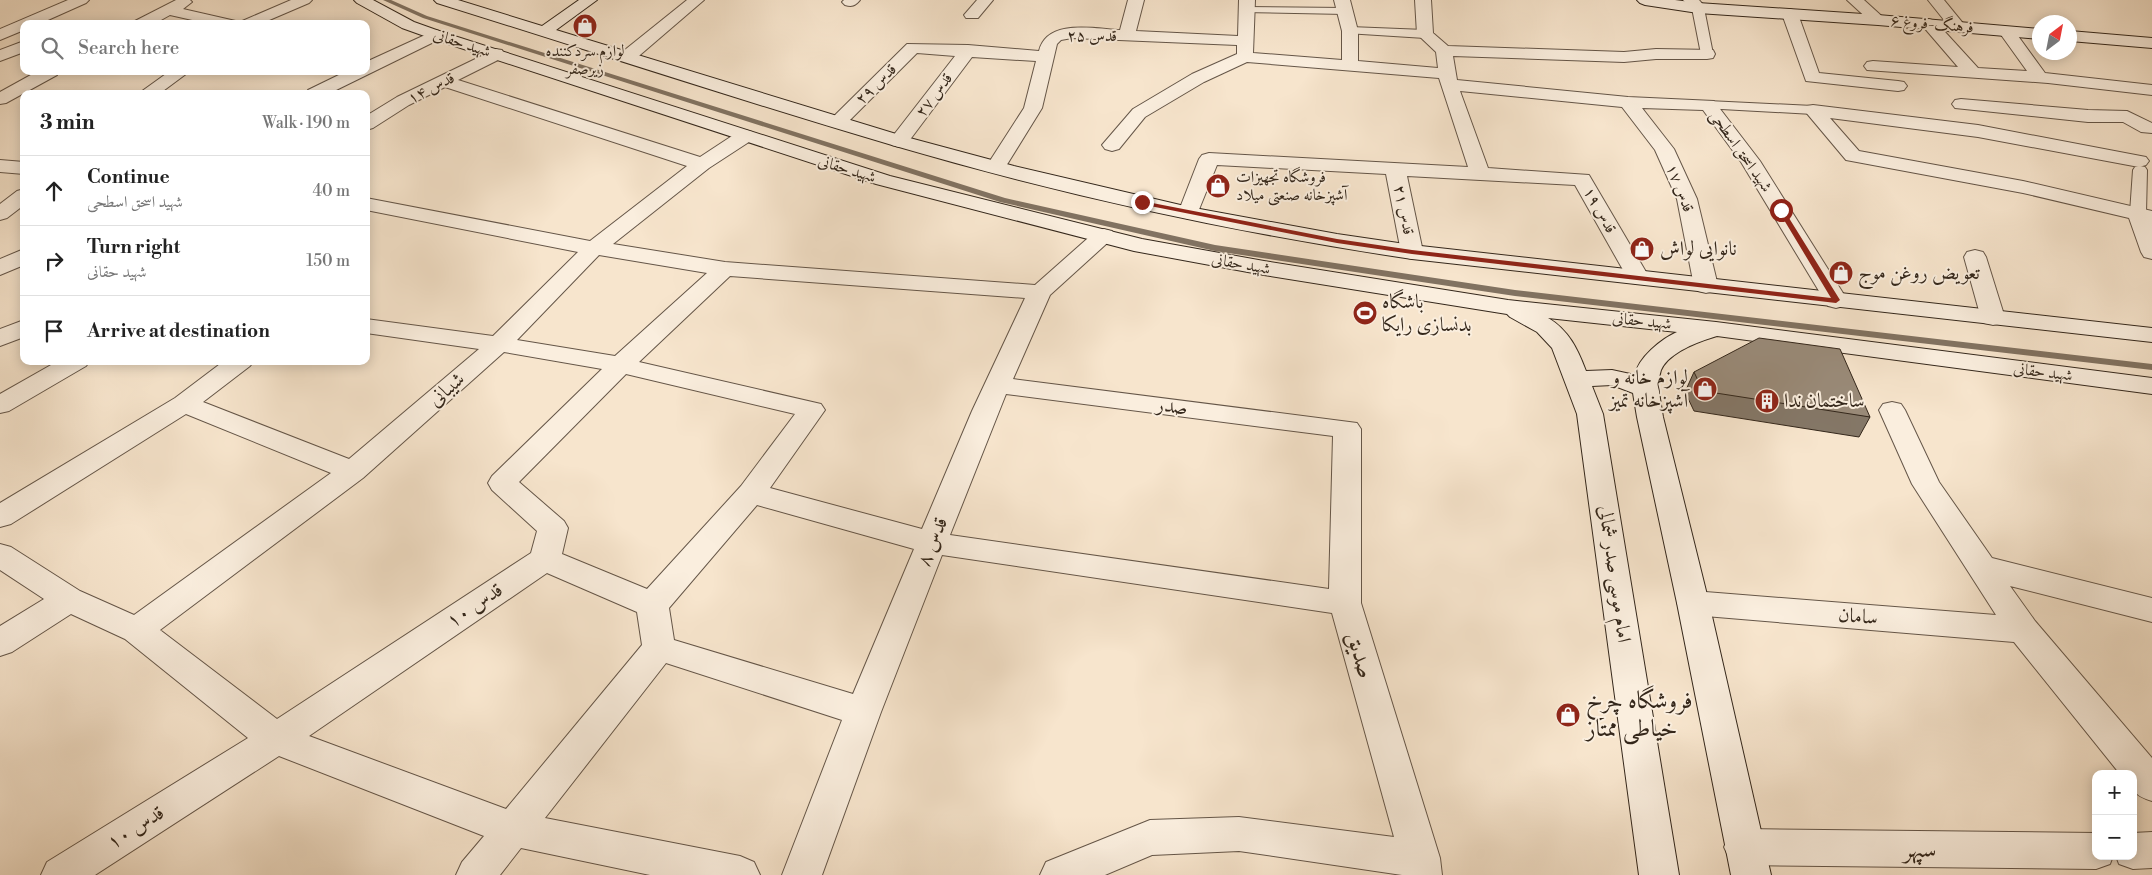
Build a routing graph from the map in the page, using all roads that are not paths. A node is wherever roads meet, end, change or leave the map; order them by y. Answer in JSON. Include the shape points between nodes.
{"nodes":[{"id":1,"x":81,"y":0,"type":"edge"},
{"id":2,"x":188,"y":0,"type":"edge"},
{"id":3,"x":304,"y":0,"type":"edge"},
{"id":4,"x":362,"y":0,"type":"edge"},
{"id":5,"x":442,"y":0,"type":"edge"},
{"id":6,"x":589,"y":0,"type":"edge"},
{"id":7,"x":696,"y":0,"type":"edge"},
{"id":8,"x":985,"y":0,"type":"edge"},
{"id":9,"x":1136,"y":0,"type":"edge"},
{"id":10,"x":1423,"y":0,"type":"edge"},
{"id":11,"x":1645,"y":0,"type":"edge"},
{"id":12,"x":1855,"y":0,"type":"edge"},
{"id":13,"x":1936,"y":0,"type":"edge"},
{"id":14,"x":1694,"y":4,"type":"edge"},
{"id":15,"x":1247,"y":5,"type":"edge"},
{"id":16,"x":1343,"y":6,"type":"edge"},
{"id":17,"x":168,"y":10,"type":"junction"},
{"id":18,"x":1790,"y":14,"type":"junction"},
{"id":19,"x":972,"y":15,"type":"dead end"},
{"id":20,"x":34,"y":20,"type":"edge"},
{"id":21,"x":149,"y":20,"type":"edge"},
{"id":22,"x":214,"y":20,"type":"edge"},
{"id":23,"x":256,"y":20,"type":"edge"},
{"id":24,"x":1878,"y":20,"type":"junction"},
{"id":25,"x":1929,"y":24,"type":"junction"},
{"id":26,"x":20,"y":26,"type":"edge"},
{"id":27,"x":1958,"y":26,"type":"junction"},
{"id":28,"x":1350,"y":31,"type":"junction"},
{"id":29,"x":543,"y":32,"type":"junction"},
{"id":30,"x":2007,"y":32,"type":"junction"},
{"id":31,"x":1425,"y":34,"type":"junction"},
{"id":32,"x":2032,"y":34,"type":"edge"},
{"id":33,"x":0,"y":35,"type":"edge"},
{"id":34,"x":436,"y":35,"type":"junction"},
{"id":35,"x":1127,"y":36,"type":"junction"},
{"id":36,"x":2077,"y":37,"type":"edge"},
{"id":37,"x":2152,"y":43,"type":"edge"},
{"id":38,"x":0,"y":44,"type":"edge"},
{"id":39,"x":20,"y":46,"type":"edge"},
{"id":40,"x":20,"y":47,"type":"edge"},
{"id":41,"x":1245,"y":49,"type":"junction"},
{"id":42,"x":968,"y":50,"type":"junction"},
{"id":43,"x":1444,"y":51,"type":"junction"},
{"id":44,"x":496,"y":54,"type":"junction"},
{"id":45,"x":1707,"y":54,"type":"joint"},
{"id":46,"x":0,"y":56,"type":"edge"},
{"id":47,"x":1044,"y":56,"type":"junction"},
{"id":48,"x":628,"y":57,"type":"junction"},
{"id":49,"x":1350,"y":66,"type":"junction"},
{"id":50,"x":1872,"y":66,"type":"dead end"},
{"id":51,"x":370,"y":67,"type":"edge"},
{"id":52,"x":1939,"y":72,"type":"junction"},
{"id":53,"x":1973,"y":73,"type":"junction"},
{"id":54,"x":44,"y":75,"type":"edge"},
{"id":55,"x":176,"y":75,"type":"edge"},
{"id":56,"x":353,"y":75,"type":"edge"},
{"id":57,"x":2040,"y":76,"type":"junction"},
{"id":58,"x":1449,"y":79,"type":"junction"},
{"id":59,"x":2076,"y":80,"type":"junction"},
{"id":60,"x":444,"y":82,"type":"junction"},
{"id":61,"x":1898,"y":86,"type":"dead end"},
{"id":62,"x":153,"y":90,"type":"edge"},
{"id":63,"x":322,"y":90,"type":"edge"},
{"id":64,"x":2152,"y":90,"type":"edge"},
{"id":65,"x":0,"y":100,"type":"edge"},
{"id":66,"x":20,"y":102,"type":"edge"},
{"id":67,"x":1628,"y":102,"type":"junction"},
{"id":68,"x":1961,"y":104,"type":"junction"},
{"id":69,"x":1708,"y":105,"type":"junction"},
{"id":70,"x":1813,"y":110,"type":"junction"},
{"id":71,"x":2088,"y":116,"type":"junction"},
{"id":72,"x":838,"y":121,"type":"junction"},
{"id":73,"x":370,"y":122,"type":"edge"},
{"id":74,"x":2150,"y":129,"type":"edge"},
{"id":75,"x":1978,"y":131,"type":"junction"},
{"id":76,"x":744,"y":136,"type":"junction"},
{"id":77,"x":899,"y":141,"type":"junction"},
{"id":78,"x":1112,"y":145,"type":"dead end"},
{"id":79,"x":1920,"y":146,"type":"junction"},
{"id":80,"x":702,"y":164,"type":"junction"},
{"id":81,"x":0,"y":166,"type":"edge"},
{"id":82,"x":996,"y":167,"type":"junction"},
{"id":83,"x":20,"y":168,"type":"edge"},
{"id":84,"x":1395,"y":168,"type":"junction"},
{"id":85,"x":2144,"y":168,"type":"edge"},
{"id":86,"x":1480,"y":173,"type":"junction"},
{"id":87,"x":20,"y":198,"type":"edge"},
{"id":88,"x":370,"y":205,"type":"edge"},
{"id":89,"x":1189,"y":213,"type":"junction"},
{"id":90,"x":0,"y":214,"type":"edge"},
{"id":91,"x":2145,"y":215,"type":"edge"},
{"id":92,"x":1104,"y":236,"type":"junction"},
{"id":93,"x":0,"y":244,"type":"edge"},
{"id":94,"x":20,"y":246,"type":"edge"},
{"id":95,"x":594,"y":248,"type":"junction"},
{"id":96,"x":1412,"y":252,"type":"junction"},
{"id":97,"x":2152,"y":252,"type":"edge"},
{"id":98,"x":1975,"y":257,"type":"dead end"},
{"id":99,"x":20,"y":258,"type":"edge"},
{"id":100,"x":0,"y":268,"type":"edge"},
{"id":101,"x":725,"y":269,"type":"junction"},
{"id":102,"x":1638,"y":277,"type":"junction"},
{"id":103,"x":1706,"y":286,"type":"junction"},
{"id":104,"x":1040,"y":292,"type":"junction"},
{"id":105,"x":1836,"y":300,"type":"junction"},
{"id":106,"x":1508,"y":306,"type":"junction"},
{"id":107,"x":1993,"y":318,"type":"junction"},
{"id":108,"x":370,"y":327,"type":"edge"},
{"id":109,"x":1716,"y":329,"type":"junction"},
{"id":110,"x":2152,"y":336,"type":"edge"},
{"id":111,"x":499,"y":344,"type":"junction"},
{"id":112,"x":70,"y":365,"type":"edge"},
{"id":113,"x":236,"y":365,"type":"edge"},
{"id":114,"x":621,"y":365,"type":"junction"},
{"id":115,"x":1577,"y":381,"type":"junction"},
{"id":116,"x":997,"y":385,"type":"junction"},
{"id":117,"x":2152,"y":386,"type":"edge"},
{"id":118,"x":1646,"y":389,"type":"junction"},
{"id":119,"x":184,"y":404,"type":"junction"},
{"id":120,"x":0,"y":405,"type":"edge"},
{"id":121,"x":1892,"y":410,"type":"dead end"},
{"id":122,"x":1347,"y":429,"type":"joint"},
{"id":123,"x":353,"y":471,"type":"junction"},
{"id":124,"x":751,"y":493,"type":"junction"},
{"id":125,"x":0,"y":517,"type":"edge"},
{"id":126,"x":933,"y":543,"type":"junction"},
{"id":127,"x":0,"y":555,"type":"edge"},
{"id":128,"x":545,"y":558,"type":"junction"},
{"id":129,"x":1982,"y":567,"type":"junction"},
{"id":130,"x":69,"y":600,"type":"junction"},
{"id":131,"x":1345,"y":603,"type":"junction"},
{"id":132,"x":1693,"y":603,"type":"junction"},
{"id":133,"x":652,"y":605,"type":"junction"},
{"id":134,"x":2152,"y":610,"type":"edge"},
{"id":135,"x":137,"y":630,"type":"junction"},
{"id":136,"x":2023,"y":630,"type":"junction"},
{"id":137,"x":0,"y":643,"type":"edge"},
{"id":138,"x":659,"y":648,"type":"junction"},
{"id":139,"x":863,"y":712,"type":"junction"},
{"id":140,"x":276,"y":739,"type":"junction"},
{"id":141,"x":2152,"y":785,"type":"edge"},
{"id":142,"x":512,"y":829,"type":"junction"},
{"id":143,"x":2152,"y":850,"type":"edge"},
{"id":144,"x":2137,"y":851,"type":"edge"},
{"id":145,"x":2092,"y":852,"type":"edge"},
{"id":146,"x":1748,"y":861,"type":"edge"},
{"id":147,"x":1421,"y":866,"type":"edge"},
{"id":148,"x":61,"y":875,"type":"edge"},
{"id":149,"x":476,"y":875,"type":"edge"},
{"id":150,"x":740,"y":875,"type":"edge"},
{"id":151,"x":802,"y":875,"type":"edge"},
{"id":152,"x":1060,"y":875,"type":"edge"},
{"id":153,"x":1659,"y":875,"type":"edge"}],
"edges":[{"from":1,"to":20,"type":"street"},
{"from":2,"to":17,"type":"street"},
{"from":3,"to":23,"type":"street"},
{"from":4,"to":34,"type":"street","name":"شهید حقانی","via":[[408,25]]},
{"from":5,"to":29,"type":"street","name":"شهید حقانی"},
{"from":6,"to":29,"type":"street"},
{"from":7,"to":48,"type":"street"},
{"from":8,"to":19,"type":"street"},
{"from":9,"to":35,"type":"street"},
{"from":10,"to":31,"type":"street"},
{"from":11,"to":14,"type":"street","name":"فرهنگ-فروغ ۶"},
{"from":12,"to":24,"type":"street"},
{"from":13,"to":27,"type":"street"},
{"from":14,"to":18,"type":"street","name":"فرهنگ-فروغ ۶"},
{"from":14,"to":45,"type":"lane"},
{"from":15,"to":16,"type":"lane"},
{"from":15,"to":41,"type":"street"},
{"from":16,"to":28,"type":"street"},
{"from":17,"to":21,"type":"street"},
{"from":17,"to":22,"type":"street"},
{"from":18,"to":24,"type":"street","name":"فرهنگ-فروغ ۶"},
{"from":18,"to":61,"type":"street","via":[[1812,77]]},
{"from":24,"to":25,"type":"street","name":"فرهنگ-فروغ ۶"},
{"from":25,"to":27,"type":"street","name":"فرهنگ-فروغ ۶"},
{"from":25,"to":53,"type":"street"},
{"from":26,"to":33,"type":"street"},
{"from":27,"to":30,"type":"street","name":"فرهنگ-فروغ ۶"},
{"from":28,"to":31,"type":"lane"},
{"from":28,"to":49,"type":"street"},
{"from":29,"to":48,"type":"street","name":"شهید حقانی"},
{"from":30,"to":32,"type":"street","name":"فرهنگ-فروغ ۶"},
{"from":30,"to":57,"type":"street"},
{"from":31,"to":43,"type":"street"},
{"from":34,"to":44,"type":"street","name":"شهید حقانی"},
{"from":34,"to":51,"type":"street"},
{"from":35,"to":41,"type":"street","name":"قدس ۲۵"},
{"from":35,"to":47,"type":"street","name":"قدس ۲۵","via":[[1072,33],[1056,36],[1048,42]]},
{"from":36,"to":37,"type":"street"},
{"from":38,"to":39,"type":"street"},
{"from":40,"to":46,"type":"street"},
{"from":41,"to":49,"type":"street","name":"قدس ۲۵"},
{"from":41,"to":78,"type":"street","via":[[1139,113]]},
{"from":42,"to":47,"type":"street"},
{"from":42,"to":72,"type":"street","name":"قدس ۲۹","via":[[913,48]]},
{"from":42,"to":77,"type":"street","name":"قدس ۲۷"},
{"from":43,"to":45,"type":"street","via":[[1624,57]]},
{"from":43,"to":58,"type":"street"},
{"from":44,"to":60,"type":"street","name":"قدس ۱۴"},
{"from":44,"to":76,"type":"street","name":"شهید حقانی"},
{"from":47,"to":82,"type":"street","name":"قدس ۲۵","via":[[1033,108]]},
{"from":48,"to":72,"type":"street","name":"شهید حقانی"},
{"from":49,"to":58,"type":"street","name":"قدس ۲۵"},
{"from":50,"to":52,"type":"street"},
{"from":52,"to":53,"type":"street"},
{"from":52,"to":68,"type":"street"},
{"from":53,"to":57,"type":"street"},
{"from":54,"to":65,"type":"street"},
{"from":55,"to":62,"type":"street"},
{"from":56,"to":63,"type":"street"},
{"from":57,"to":59,"type":"street"},
{"from":58,"to":67,"type":"street","name":"قدس ۲۵"},
{"from":58,"to":86,"type":"street"},
{"from":59,"to":64,"type":"street"},
{"from":59,"to":71,"type":"street"},
{"from":60,"to":73,"type":"street","name":"قدس ۱۴","via":[[403,101]]},
{"from":60,"to":80,"type":"street"},
{"from":65,"to":66,"type":"street"},
{"from":67,"to":69,"type":"street","name":"قدس ۲۵"},
{"from":67,"to":103,"type":"street","name":"قدس ۱۷","via":[[1664,149],[1687,200]]},
{"from":68,"to":71,"type":"street"},
{"from":68,"to":75,"type":"street"},
{"from":69,"to":70,"type":"lane"},
{"from":69,"to":105,"type":"street","name":"شهید اسحق اسطحی","via":[[1750,161]]},
{"from":70,"to":79,"type":"street"},
{"from":70,"to":79,"type":"street","via":[[1853,156]]},
{"from":71,"to":74,"type":"street","via":[[2127,117]]},
{"from":72,"to":77,"type":"street","name":"شهید حقانی"},
{"from":74,"to":85,"type":"street"},
{"from":75,"to":79,"type":"street"},
{"from":75,"to":85,"type":"street"},
{"from":76,"to":80,"type":"street","name":"شیبانی"},
{"from":76,"to":92,"type":"street","name":"شهید حقانی","via":[[883,180]]},
{"from":77,"to":82,"type":"street","name":"شهید حقانی"},
{"from":79,"to":91,"type":"street","via":[[2023,187]]},
{"from":80,"to":95,"type":"street","name":"شیبانی"},
{"from":81,"to":83,"type":"street"},
{"from":82,"to":89,"type":"street","name":"شهید حقانی"},
{"from":84,"to":86,"type":"street"},
{"from":84,"to":89,"type":"street","via":[[1209,159]]},
{"from":84,"to":96,"type":"street","name":"قدس ۲۱"},
{"from":85,"to":91,"type":"lane"},
{"from":86,"to":102,"type":"street","name":"قدس ۱۹","via":[[1582,178]]},
{"from":87,"to":90,"type":"street"},
{"from":88,"to":95,"type":"street"},
{"from":89,"to":96,"type":"street","name":"شهید حقانی"},
{"from":91,"to":97,"type":"street"},
{"from":92,"to":104,"type":"street","name":"قدس ۸"},
{"from":92,"to":106,"type":"street","name":"شهید حقانی","via":[[1254,266]]},
{"from":93,"to":94,"type":"street"},
{"from":95,"to":101,"type":"street"},
{"from":95,"to":111,"type":"street","name":"شیبانی"},
{"from":96,"to":102,"type":"street","name":"شهید حقانی"},
{"from":98,"to":107,"type":"street"},
{"from":99,"to":100,"type":"street"},
{"from":101,"to":104,"type":"street"},
{"from":101,"to":114,"type":"street"},
{"from":102,"to":103,"type":"street","name":"شهید حقانی"},
{"from":103,"to":105,"type":"street","name":"شهید حقانی"},
{"from":104,"to":116,"type":"street","name":"قدس ۸"},
{"from":105,"to":107,"type":"street","name":"شهید حقانی"},
{"from":106,"to":109,"type":"street","name":"شهید حقانی"},
{"from":106,"to":115,"type":"street","name":"امام موسی صدر شمالی","via":[[1546,327],[1564,346]]},
{"from":107,"to":110,"type":"street","name":"شهید حقانی"},
{"from":108,"to":111,"type":"street"},
{"from":109,"to":117,"type":"street","name":"شهید حقانی"},
{"from":109,"to":118,"type":"street","via":[[1683,338],[1663,353],[1649,368]]},
{"from":111,"to":114,"type":"street"},
{"from":111,"to":123,"type":"street","name":"شیبانی"},
{"from":112,"to":120,"type":"street"},
{"from":113,"to":119,"type":"street"},
{"from":114,"to":124,"type":"street","via":[[812,410]]},
{"from":114,"to":128,"type":"street","via":[[502,483],[553,528]]},
{"from":115,"to":118,"type":"street","via":[[1599,376],[1618,378]]},
{"from":115,"to":153,"type":"street","name":"امام موسی صدر شمالی","via":[[1590,414]]},
{"from":116,"to":122,"type":"street","name":"صدر"},
{"from":116,"to":126,"type":"street","name":"قدس ۸"},
{"from":118,"to":132,"type":"street"},
{"from":119,"to":123,"type":"street"},
{"from":119,"to":125,"type":"street"},
{"from":121,"to":129,"type":"street","via":[[1926,484]]},
{"from":122,"to":131,"type":"street","name":"صدیق"},
{"from":123,"to":135,"type":"street","name":"شیبانی"},
{"from":124,"to":126,"type":"street"},
{"from":124,"to":133,"type":"street"},
{"from":126,"to":131,"type":"street"},
{"from":126,"to":139,"type":"street","name":"قدس ۸"},
{"from":127,"to":130,"type":"street"},
{"from":128,"to":133,"type":"street"},
{"from":128,"to":140,"type":"street","name":"قدس ۱۰"},
{"from":129,"to":134,"type":"street"},
{"from":129,"to":136,"type":"street"},
{"from":130,"to":135,"type":"street"},
{"from":130,"to":137,"type":"street"},
{"from":131,"to":147,"type":"street","name":"صدیق"},
{"from":132,"to":136,"type":"street","name":"سامان"},
{"from":132,"to":146,"type":"street"},
{"from":133,"to":138,"type":"street"},
{"from":135,"to":140,"type":"street"},
{"from":136,"to":141,"type":"street"},
{"from":138,"to":139,"type":"street"},
{"from":138,"to":142,"type":"street"},
{"from":139,"to":151,"type":"street","name":"قدس ۸"},
{"from":140,"to":142,"type":"street"},
{"from":140,"to":148,"type":"street","name":"قدس ۱۰"},
{"from":142,"to":149,"type":"street"},
{"from":142,"to":150,"type":"street"},
{"from":143,"to":144,"type":"street"},
{"from":145,"to":146,"type":"street","name":"سپهر"},
{"from":147,"to":152,"type":"street","via":[[1239,834],[1150,838]]}]}
